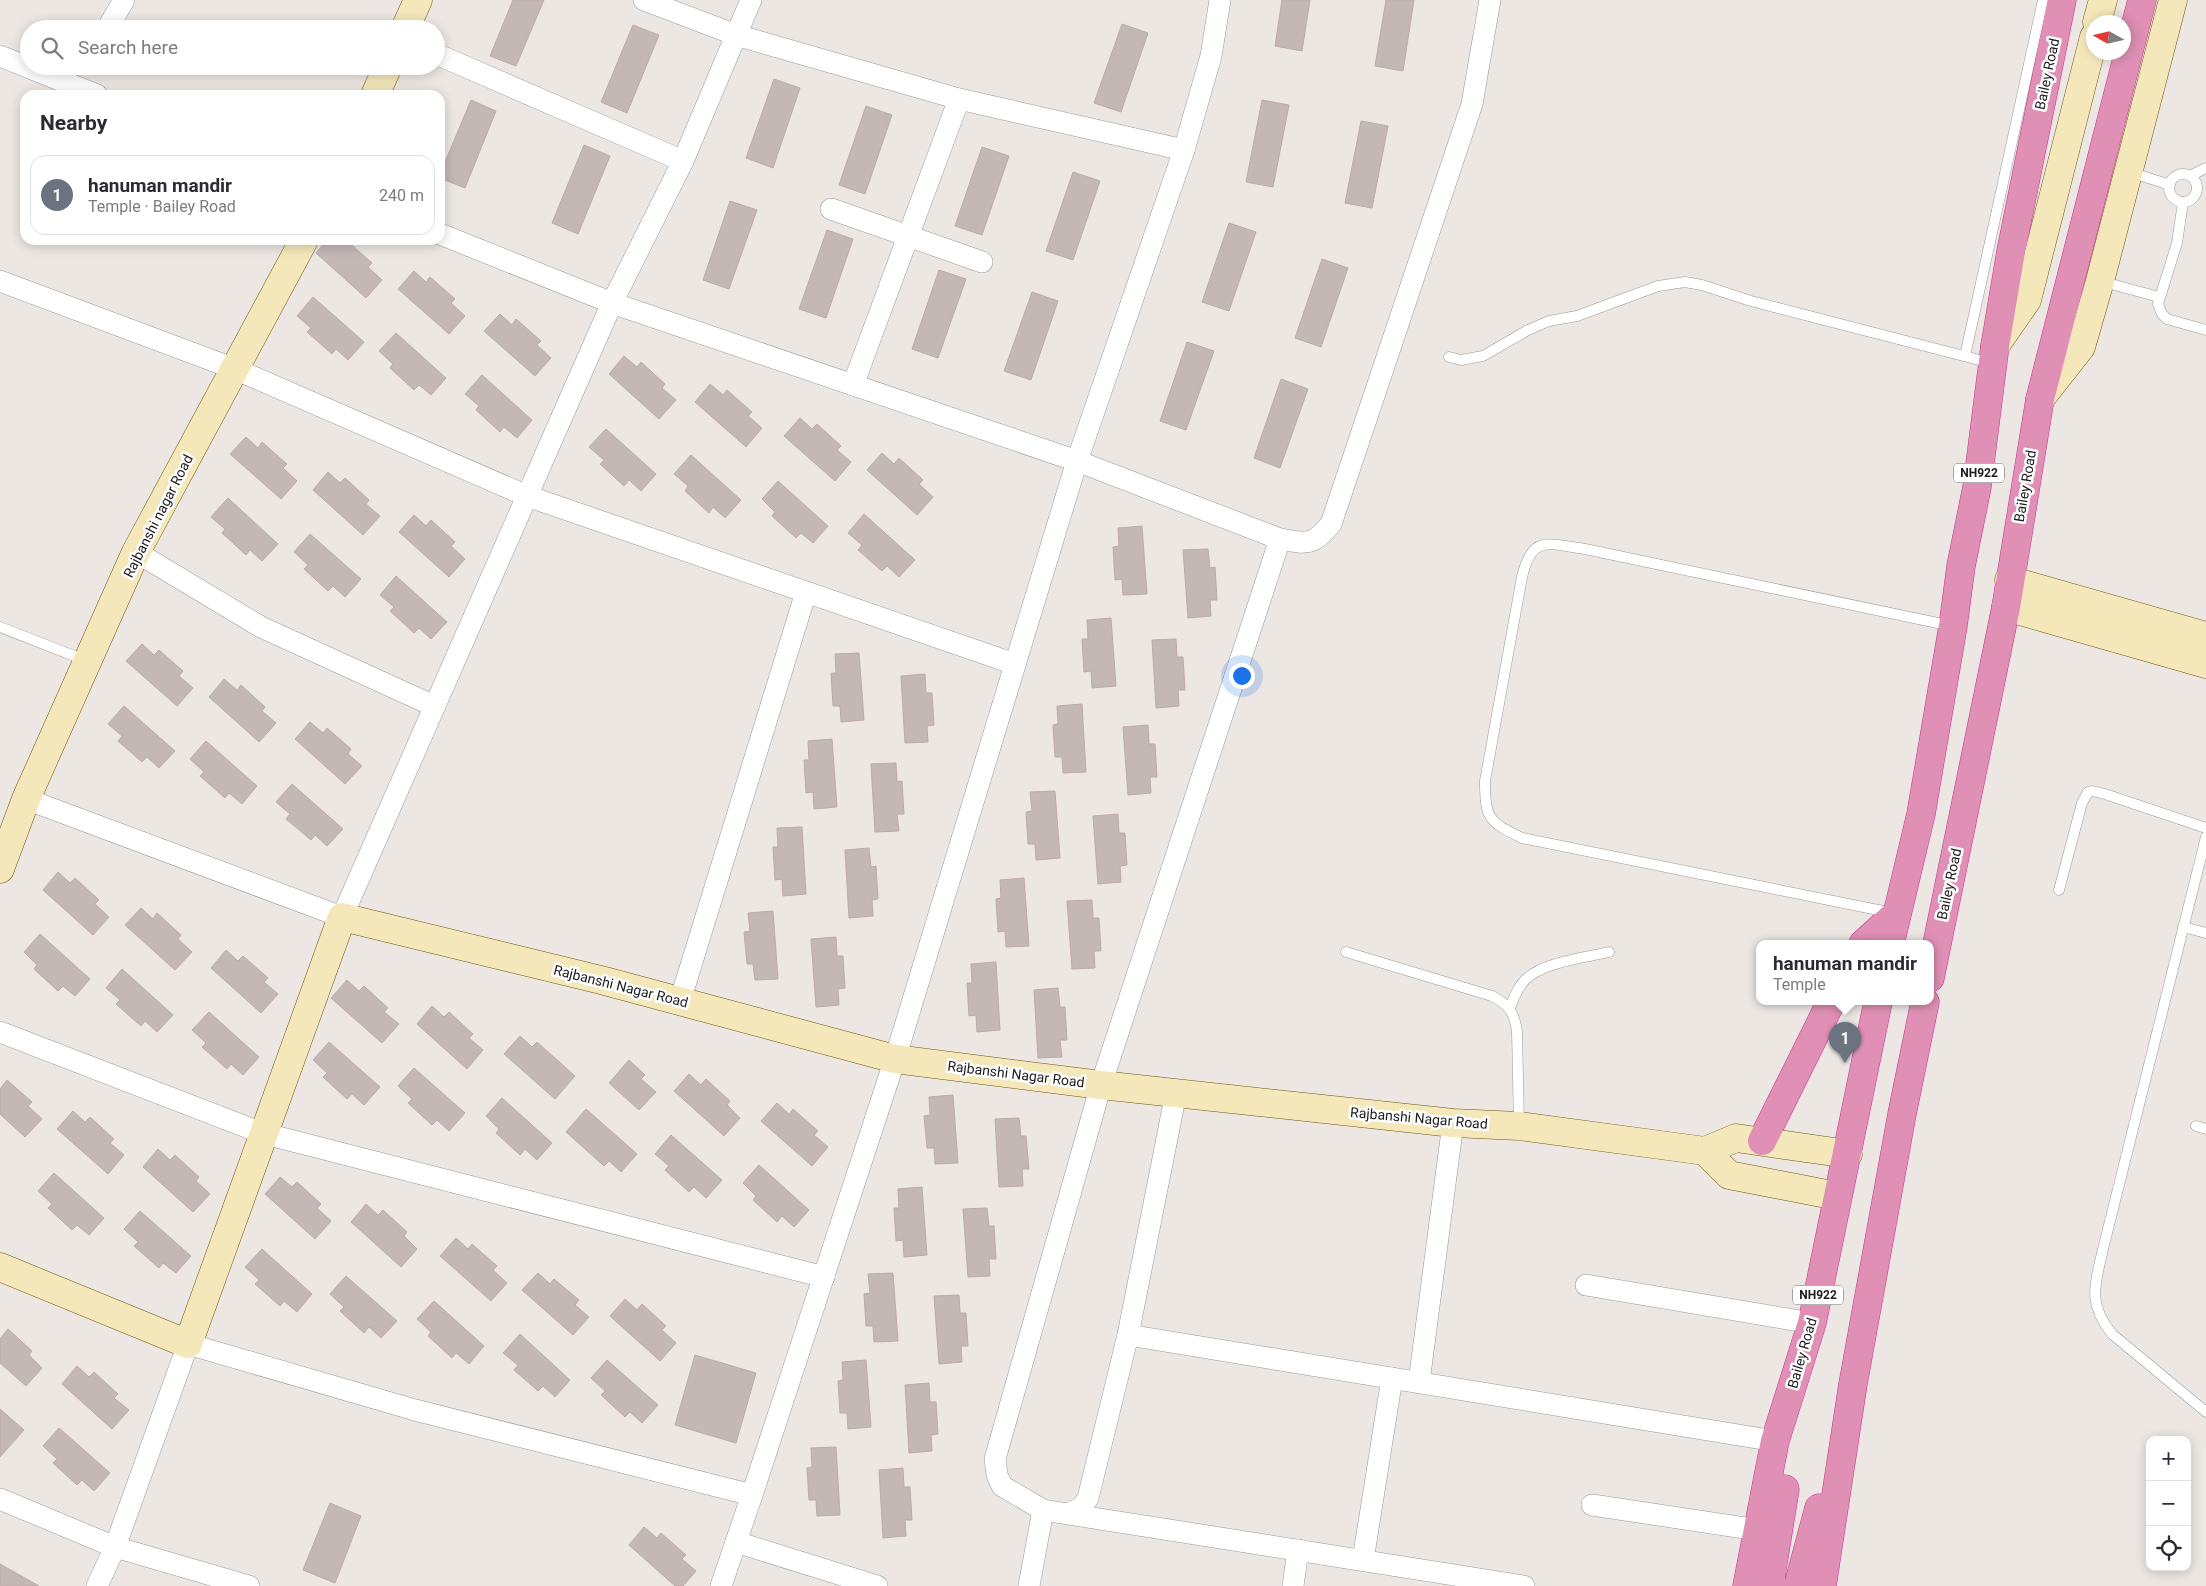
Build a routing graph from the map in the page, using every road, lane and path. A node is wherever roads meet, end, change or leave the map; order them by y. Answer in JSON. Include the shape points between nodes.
{"nodes":[{"id":1,"x":124,"y":0,"type":"edge"},
{"id":2,"x":418,"y":0,"type":"edge"},
{"id":3,"x":644,"y":0,"type":"edge"},
{"id":4,"x":751,"y":0,"type":"edge"},
{"id":5,"x":1220,"y":0,"type":"edge"},
{"id":6,"x":1490,"y":0,"type":"edge"},
{"id":7,"x":2043,"y":0,"type":"edge"},
{"id":8,"x":2062,"y":0,"type":"edge"},
{"id":9,"x":2103,"y":0,"type":"edge"},
{"id":10,"x":2142,"y":0,"type":"edge"},
{"id":11,"x":2173,"y":0,"type":"edge"},
{"id":12,"x":2099,"y":15,"type":"edge"},
{"id":13,"x":112,"y":20,"type":"edge"},
{"id":14,"x":409,"y":20,"type":"edge"},
{"id":15,"x":736,"y":36,"type":"junction"},
{"id":16,"x":0,"y":56,"type":"edge"},
{"id":17,"x":445,"y":58,"type":"edge"},
{"id":18,"x":2088,"y":60,"type":"edge"},
{"id":19,"x":20,"y":61,"type":"edge"},
{"id":20,"x":71,"y":75,"type":"edge"},
{"id":21,"x":384,"y":75,"type":"edge"},
{"id":22,"x":91,"y":90,"type":"edge"},
{"id":23,"x":377,"y":90,"type":"edge"},
{"id":24,"x":959,"y":99,"type":"junction"},
{"id":25,"x":1184,"y":150,"type":"junction"},
{"id":26,"x":683,"y":161,"type":"junction"},
{"id":27,"x":2206,"y":168,"type":"edge"},
{"id":28,"x":2129,"y":172,"type":"junction"},
{"id":29,"x":2190,"y":176,"type":"junction"},
{"id":30,"x":2170,"y":185,"type":"junction"},
{"id":31,"x":2184,"y":202,"type":"junction"},
{"id":32,"x":832,"y":209,"type":"dead end"},
{"id":33,"x":445,"y":236,"type":"edge"},
{"id":34,"x":908,"y":237,"type":"junction"},
{"id":35,"x":301,"y":245,"type":"edge"},
{"id":36,"x":982,"y":262,"type":"dead end"},
{"id":37,"x":0,"y":281,"type":"edge"},
{"id":38,"x":2100,"y":281,"type":"junction"},
{"id":39,"x":2159,"y":297,"type":"junction"},
{"id":40,"x":612,"y":303,"type":"junction"},
{"id":41,"x":2206,"y":330,"type":"edge"},
{"id":42,"x":1994,"y":355,"type":"junction"},
{"id":43,"x":1965,"y":356,"type":"junction"},
{"id":44,"x":1449,"y":357,"type":"dead end"},
{"id":45,"x":235,"y":369,"type":"junction"},
{"id":46,"x":853,"y":385,"type":"junction"},
{"id":47,"x":2040,"y":399,"type":"junction"},
{"id":48,"x":1077,"y":461,"type":"junction"},
{"id":49,"x":527,"y":496,"type":"junction"},
{"id":50,"x":1280,"y":539,"type":"junction"},
{"id":51,"x":136,"y":552,"type":"junction"},
{"id":52,"x":2009,"y":580,"type":"junction"},
{"id":53,"x":806,"y":592,"type":"junction"},
{"id":54,"x":2006,"y":607,"type":"junction"},
{"id":55,"x":1953,"y":626,"type":"junction"},
{"id":56,"x":0,"y":627,"type":"edge"},
{"id":57,"x":2206,"y":636,"type":"edge"},
{"id":58,"x":88,"y":661,"type":"junction"},
{"id":59,"x":1015,"y":664,"type":"junction"},
{"id":60,"x":2206,"y":664,"type":"edge"},
{"id":61,"x":434,"y":706,"type":"junction"},
{"id":62,"x":26,"y":799,"type":"junction"},
{"id":63,"x":2206,"y":828,"type":"edge"},
{"id":64,"x":2206,"y":837,"type":"edge"},
{"id":65,"x":0,"y":869,"type":"edge"},
{"id":66,"x":2059,"y":890,"type":"dead end"},
{"id":67,"x":1896,"y":914,"type":"junction"},
{"id":68,"x":342,"y":917,"type":"junction"},
{"id":69,"x":2183,"y":927,"type":"junction"},
{"id":70,"x":2206,"y":933,"type":"edge"},
{"id":71,"x":1867,"y":940,"type":"edge"},
{"id":72,"x":1891,"y":940,"type":"edge"},
{"id":73,"x":1346,"y":952,"type":"dead end"},
{"id":74,"x":1609,"y":952,"type":"dead end"},
{"id":75,"x":1934,"y":958,"type":"edge"},
{"id":76,"x":680,"y":1001,"type":"junction"},
{"id":77,"x":1830,"y":1005,"type":"edge"},
{"id":78,"x":1877,"y":1005,"type":"edge"},
{"id":79,"x":1924,"y":1005,"type":"edge"},
{"id":80,"x":1510,"y":1008,"type":"junction"},
{"id":81,"x":0,"y":1032,"type":"edge"},
{"id":82,"x":895,"y":1059,"type":"junction"},
{"id":83,"x":1101,"y":1084,"type":"junction"},
{"id":84,"x":1176,"y":1093,"type":"junction"},
{"id":85,"x":1453,"y":1123,"type":"junction"},
{"id":86,"x":1519,"y":1126,"type":"junction"},
{"id":87,"x":262,"y":1133,"type":"junction"},
{"id":88,"x":1762,"y":1140,"type":"junction"},
{"id":89,"x":1705,"y":1151,"type":"junction"},
{"id":90,"x":1848,"y":1154,"type":"junction"},
{"id":91,"x":1837,"y":1196,"type":"junction"},
{"id":92,"x":0,"y":1267,"type":"edge"},
{"id":93,"x":824,"y":1276,"type":"junction"},
{"id":94,"x":1586,"y":1285,"type":"dead end"},
{"id":95,"x":1810,"y":1331,"type":"junction"},
{"id":96,"x":1128,"y":1335,"type":"junction"},
{"id":97,"x":188,"y":1344,"type":"junction"},
{"id":98,"x":1392,"y":1378,"type":"junction"},
{"id":99,"x":1419,"y":1382,"type":"junction"},
{"id":100,"x":1853,"y":1384,"type":"junction"},
{"id":101,"x":2206,"y":1412,"type":"edge"},
{"id":102,"x":1775,"y":1441,"type":"junction"},
{"id":103,"x":752,"y":1496,"type":"junction"},
{"id":104,"x":0,"y":1499,"type":"edge"},
{"id":105,"x":1592,"y":1505,"type":"dead end"},
{"id":106,"x":1043,"y":1510,"type":"junction"},
{"id":107,"x":1070,"y":1513,"type":"junction"},
{"id":108,"x":1758,"y":1530,"type":"junction"},
{"id":109,"x":736,"y":1542,"type":"junction"},
{"id":110,"x":115,"y":1547,"type":"junction"},
{"id":111,"x":1298,"y":1550,"type":"junction"},
{"id":112,"x":1363,"y":1560,"type":"junction"},
{"id":113,"x":1412,"y":1577,"type":"edge"},
{"id":114,"x":97,"y":1586,"type":"edge"},
{"id":115,"x":249,"y":1586,"type":"edge"},
{"id":116,"x":721,"y":1586,"type":"edge"},
{"id":117,"x":877,"y":1586,"type":"edge"},
{"id":118,"x":1028,"y":1586,"type":"edge"},
{"id":119,"x":1293,"y":1586,"type":"edge"},
{"id":120,"x":1524,"y":1586,"type":"edge"},
{"id":121,"x":1747,"y":1586,"type":"edge"},
{"id":122,"x":1771,"y":1586,"type":"edge"},
{"id":123,"x":1798,"y":1586,"type":"edge"},
{"id":124,"x":1822,"y":1586,"type":"edge"}],
"edges":[{"from":1,"to":13,"type":"street"},
{"from":2,"to":14,"type":"street"},
{"from":3,"to":15,"type":"street"},
{"from":4,"to":15,"type":"street"},
{"from":5,"to":25,"type":"street","via":[[1211,56]]},
{"from":6,"to":50,"type":"street","via":[[1472,104],[1331,524],[1319,538],[1303,543]]},
{"from":7,"to":43,"type":"lane"},
{"from":8,"to":42,"type":"highway","name":"Bailey Road","number":"NH922","via":[[2011,250]]},
{"from":9,"to":12,"type":"street"},
{"from":10,"to":47,"type":"highway","name":"Bailey Road"},
{"from":11,"to":28,"type":"street"},
{"from":15,"to":24,"type":"street"},
{"from":15,"to":26,"type":"street"},
{"from":16,"to":19,"type":"street"},
{"from":17,"to":26,"type":"street"},
{"from":18,"to":42,"type":"street","via":[[2027,300]]},
{"from":20,"to":22,"type":"street"},
{"from":21,"to":23,"type":"street"},
{"from":24,"to":25,"type":"street"},
{"from":24,"to":34,"type":"street"},
{"from":25,"to":48,"type":"street"},
{"from":26,"to":40,"type":"street"},
{"from":27,"to":29,"type":"lane"},
{"from":28,"to":30,"type":"lane"},
{"from":28,"to":38,"type":"street"},
{"from":29,"to":30,"type":"lane","via":[[2179,175]]},
{"from":29,"to":31,"type":"lane","via":[[2196,184],[2196,191],[2190,200]]},
{"from":30,"to":31,"type":"lane","via":[[2171,195]]},
{"from":31,"to":39,"type":"lane","via":[[2177,243]]},
{"from":32,"to":34,"type":"street"},
{"from":33,"to":40,"type":"street"},
{"from":34,"to":36,"type":"street"},
{"from":34,"to":46,"type":"street"},
{"from":35,"to":45,"type":"street","name":"Rajbanshi nagar Road"},
{"from":37,"to":45,"type":"street"},
{"from":38,"to":39,"type":"lane"},
{"from":38,"to":47,"type":"street","via":[[2081,347]]},
{"from":39,"to":41,"type":"lane","via":[[2159,310],[2167,319]]},
{"from":40,"to":46,"type":"street"},
{"from":40,"to":49,"type":"street"},
{"from":42,"to":43,"type":"lane"},
{"from":42,"to":55,"type":"highway","name":"Bailey Road","number":"NH922","via":[[1977,487]]},
{"from":43,"to":44,"type":"lane","via":[[1684,282],[1658,286],[1577,316],[1549,321],[1483,356],[1461,360]]},
{"from":45,"to":49,"type":"street"},
{"from":45,"to":51,"type":"street","name":"Rajbanshi nagar Road"},
{"from":46,"to":48,"type":"street"},
{"from":47,"to":52,"type":"highway","name":"Bailey Road"},
{"from":48,"to":50,"type":"street"},
{"from":48,"to":59,"type":"street"},
{"from":49,"to":53,"type":"street"},
{"from":49,"to":61,"type":"street"},
{"from":50,"to":83,"type":"street"},
{"from":51,"to":58,"type":"street","name":"Rajbanshi nagar Road"},
{"from":51,"to":61,"type":"street","via":[[261,627]]},
{"from":52,"to":54,"type":"highway","name":"Bailey Road"},
{"from":52,"to":57,"type":"street"},
{"from":53,"to":59,"type":"street"},
{"from":53,"to":76,"type":"street"},
{"from":54,"to":60,"type":"street"},
{"from":54,"to":75,"type":"highway","name":"Bailey Road"},
{"from":55,"to":67,"type":"highway","name":"Bailey Road","number":"NH922","via":[[1921,814]]},
{"from":55,"to":67,"type":"lane","via":[[1557,545],[1542,544],[1532,550],[1526,559],[1522,577],[1485,781],[1488,816],[1500,827],[1522,838]]},
{"from":56,"to":58,"type":"lane"},
{"from":58,"to":62,"type":"street","name":"Rajbanshi nagar Road"},
{"from":59,"to":82,"type":"street"},
{"from":61,"to":68,"type":"street"},
{"from":62,"to":65,"type":"street","name":"Rajbanshi nagar Road"},
{"from":62,"to":68,"type":"street"},
{"from":63,"to":66,"type":"lane","via":[[2105,794],[2088,792],[2082,803]]},
{"from":64,"to":69,"type":"lane"},
{"from":67,"to":71,"type":"highway"},
{"from":67,"to":72,"type":"highway","name":"Bailey Road","number":"NH922"},
{"from":68,"to":76,"type":"street","name":"Rajbanshi Nagar Road"},
{"from":68,"to":87,"type":"street"},
{"from":69,"to":70,"type":"lane"},
{"from":69,"to":101,"type":"lane","via":[[2103,1249],[2096,1282],[2096,1304],[2100,1319],[2112,1334]]},
{"from":73,"to":80,"type":"lane","via":[[1492,996]]},
{"from":74,"to":80,"type":"lane","via":[[1545,967],[1533,973],[1517,991]]},
{"from":76,"to":82,"type":"street","name":"Rajbanshi Nagar Road"},
{"from":77,"to":88,"type":"highway"},
{"from":78,"to":90,"type":"highway","name":"Bailey Road","number":"NH922"},
{"from":79,"to":100,"type":"highway"},
{"from":80,"to":86,"type":"lane","via":[[1517,1030]]},
{"from":81,"to":87,"type":"street"},
{"from":82,"to":83,"type":"street","name":"Rajbanshi Nagar Road"},
{"from":82,"to":93,"type":"street"},
{"from":83,"to":84,"type":"street","name":"Rajbanshi Nagar Road"},
{"from":83,"to":106,"type":"street","via":[[995,1459],[1002,1486]]},
{"from":84,"to":85,"type":"street","name":"Rajbanshi Nagar Road"},
{"from":84,"to":96,"type":"street"},
{"from":85,"to":86,"type":"street","name":"Rajbanshi Nagar Road"},
{"from":85,"to":99,"type":"street"},
{"from":86,"to":89,"type":"street","name":"Rajbanshi Nagar Road"},
{"from":87,"to":93,"type":"street"},
{"from":87,"to":97,"type":"street"},
{"from":88,"to":89,"type":"street","via":[[1736,1138]]},
{"from":88,"to":90,"type":"street"},
{"from":89,"to":91,"type":"street","via":[[1729,1175]]},
{"from":90,"to":91,"type":"highway","name":"Bailey Road","number":"NH922"},
{"from":91,"to":95,"type":"highway","name":"Bailey Road","number":"NH922"},
{"from":92,"to":97,"type":"street"},
{"from":93,"to":103,"type":"street"},
{"from":94,"to":95,"type":"street"},
{"from":95,"to":102,"type":"highway","name":"Bailey Road","number":"NH922"},
{"from":95,"to":122,"type":"highway"},
{"from":96,"to":98,"type":"street"},
{"from":96,"to":107,"type":"street","via":[[1088,1498],[1082,1507]]},
{"from":97,"to":103,"type":"street","via":[[415,1410]]},
{"from":97,"to":110,"type":"street"},
{"from":98,"to":99,"type":"street"},
{"from":98,"to":112,"type":"street"},
{"from":99,"to":102,"type":"street"},
{"from":100,"to":123,"type":"highway"},
{"from":100,"to":124,"type":"highway"},
{"from":102,"to":108,"type":"highway","name":"Bailey Road","number":"NH922"},
{"from":103,"to":109,"type":"street"},
{"from":104,"to":110,"type":"street"},
{"from":105,"to":108,"type":"street"},
{"from":106,"to":107,"type":"street"},
{"from":106,"to":118,"type":"street"},
{"from":107,"to":111,"type":"street"},
{"from":108,"to":121,"type":"highway","name":"Bailey Road","number":"NH922"},
{"from":109,"to":116,"type":"street"},
{"from":109,"to":117,"type":"street"},
{"from":110,"to":114,"type":"street"},
{"from":110,"to":115,"type":"street"},
{"from":111,"to":112,"type":"street"},
{"from":111,"to":119,"type":"street"},
{"from":112,"to":113,"type":"street"},
{"from":113,"to":120,"type":"street"}]}
